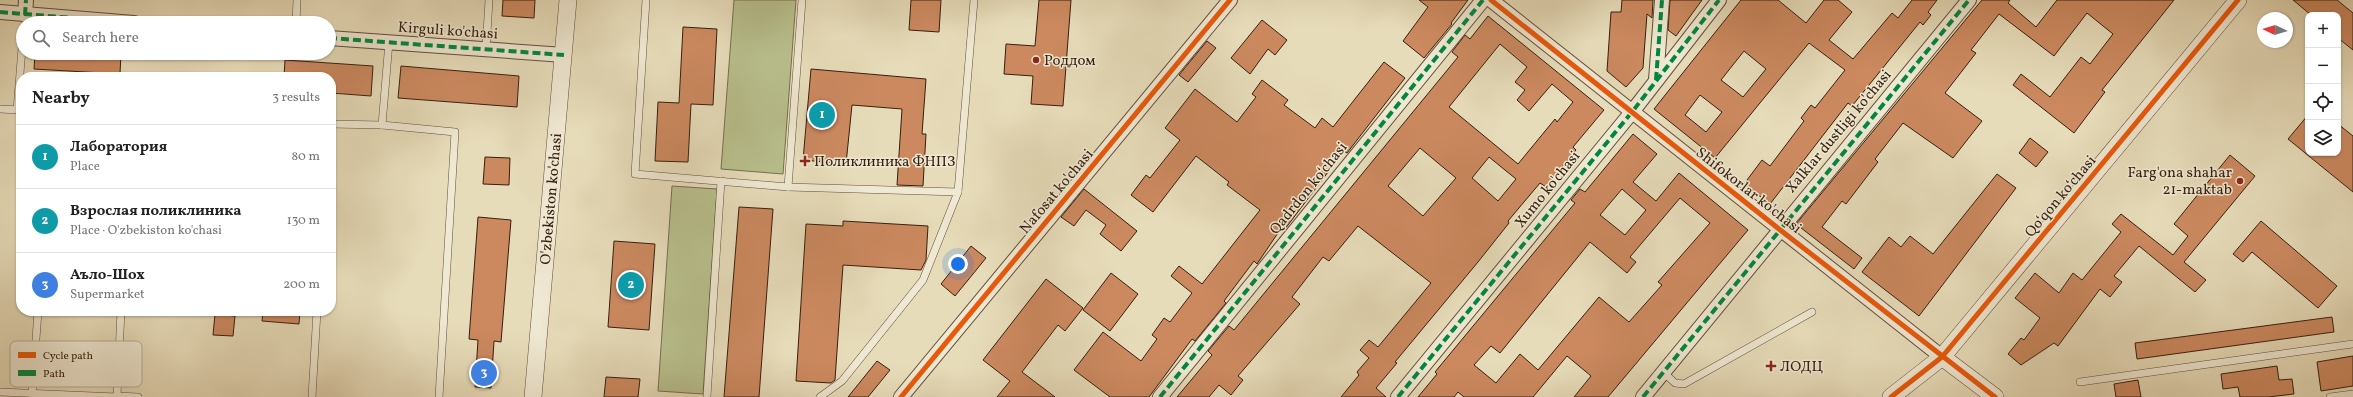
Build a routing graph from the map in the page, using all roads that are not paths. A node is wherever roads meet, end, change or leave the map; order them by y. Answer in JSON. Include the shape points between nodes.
{"nodes":[{"id":1,"x":26,"y":0,"type":"edge"},
{"id":2,"x":297,"y":0,"type":"edge"},
{"id":3,"x":489,"y":0,"type":"edge"},
{"id":4,"x":568,"y":0,"type":"edge"},
{"id":5,"x":646,"y":0,"type":"edge"},
{"id":6,"x":802,"y":0,"type":"edge"},
{"id":7,"x":974,"y":0,"type":"edge"},
{"id":8,"x":1230,"y":0,"type":"edge"},
{"id":9,"x":1483,"y":0,"type":"edge"},
{"id":10,"x":1491,"y":0,"type":"edge"},
{"id":11,"x":1662,"y":0,"type":"edge"},
{"id":12,"x":1719,"y":0,"type":"edge"},
{"id":13,"x":1969,"y":0,"type":"edge"},
{"id":14,"x":2238,"y":0,"type":"edge"},
{"id":15,"x":0,"y":12,"type":"edge"},
{"id":16,"x":24,"y":16,"type":"edge"},
{"id":17,"x":296,"y":16,"type":"edge"},
{"id":18,"x":16,"y":17,"type":"edge"},
{"id":19,"x":336,"y":38,"type":"edge"},
{"id":20,"x":388,"y":42,"type":"junction"},
{"id":21,"x":486,"y":49,"type":"junction"},
{"id":22,"x":564,"y":55,"type":"junction"},
{"id":23,"x":22,"y":60,"type":"edge"},
{"id":24,"x":21,"y":72,"type":"edge"},
{"id":25,"x":1656,"y":80,"type":"junction"},
{"id":26,"x":0,"y":108,"type":"edge"},
{"id":27,"x":16,"y":110,"type":"edge"},
{"id":28,"x":1632,"y":112,"type":"junction"},
{"id":29,"x":336,"y":124,"type":"edge"},
{"id":30,"x":382,"y":125,"type":"junction"},
{"id":31,"x":721,"y":182,"type":"junction"},
{"id":32,"x":788,"y":187,"type":"junction"},
{"id":33,"x":958,"y":192,"type":"junction"},
{"id":34,"x":1779,"y":229,"type":"junction"},
{"id":35,"x":1812,"y":312,"type":"dead end"},
{"id":36,"x":38,"y":316,"type":"edge"},
{"id":37,"x":121,"y":316,"type":"edge"},
{"id":38,"x":317,"y":316,"type":"edge"},
{"id":39,"x":36,"y":341,"type":"edge"},
{"id":40,"x":120,"y":341,"type":"edge"},
{"id":41,"x":2353,"y":344,"type":"edge"},
{"id":42,"x":1942,"y":357,"type":"junction"},
{"id":43,"x":1663,"y":372,"type":"junction"},
{"id":44,"x":2080,"y":382,"type":"dead end"},
{"id":45,"x":33,"y":387,"type":"edge"},
{"id":46,"x":117,"y":387,"type":"edge"},
{"id":47,"x":0,"y":392,"type":"edge"},
{"id":48,"x":32,"y":394,"type":"junction"},
{"id":49,"x":2353,"y":394,"type":"edge"},
{"id":50,"x":707,"y":396,"type":"edge"},
{"id":51,"x":117,"y":397,"type":"edge"},
{"id":52,"x":138,"y":397,"type":"edge"},
{"id":53,"x":312,"y":397,"type":"edge"},
{"id":54,"x":440,"y":397,"type":"edge"},
{"id":55,"x":533,"y":397,"type":"edge"},
{"id":56,"x":820,"y":397,"type":"edge"},
{"id":57,"x":902,"y":397,"type":"edge"},
{"id":58,"x":1160,"y":397,"type":"edge"},
{"id":59,"x":1398,"y":397,"type":"edge"},
{"id":60,"x":1643,"y":397,"type":"edge"},
{"id":61,"x":1891,"y":397,"type":"edge"},
{"id":62,"x":1995,"y":397,"type":"edge"},
{"id":63,"x":2330,"y":397,"type":"edge"}],
"edges":[{"from":1,"to":16,"type":"street"},
{"from":2,"to":17,"type":"lane"},
{"from":3,"to":21,"type":"lane"},
{"from":4,"to":22,"type":"street","name":"O'zbekiston ko'chasi"},
{"from":5,"to":31,"type":"lane","via":[[635,174]]},
{"from":6,"to":32,"type":"lane"},
{"from":7,"to":33,"type":"lane"},
{"from":8,"to":57,"type":"street","name":"Nafosat ko'chasi"},
{"from":9,"to":58,"type":"street","name":"Qadrdon koʻchasi"},
{"from":10,"to":28,"type":"street","name":"Shifokorlar ko'chasi"},
{"from":11,"to":25,"type":"street"},
{"from":12,"to":25,"type":"street","name":"Xumo ko'chasi"},
{"from":13,"to":34,"type":"street","name":"Xalklar dustligi ko'chasi"},
{"from":14,"to":42,"type":"street","name":"Qoʻqon koʻchasi"},
{"from":15,"to":18,"type":"street"},
{"from":19,"to":20,"type":"street","name":"Kirguli ko'chasi"},
{"from":20,"to":21,"type":"street","name":"Kirguli ko'chasi"},
{"from":20,"to":30,"type":"lane"},
{"from":21,"to":22,"type":"street","name":"Kirguli ko'chasi"},
{"from":22,"to":55,"type":"street","name":"O'zbekiston ko'chasi"},
{"from":23,"to":24,"type":"lane"},
{"from":25,"to":28,"type":"street","name":"Xumo ko'chasi"},
{"from":26,"to":27,"type":"lane"},
{"from":28,"to":34,"type":"street","name":"Shifokorlar ko'chasi"},
{"from":28,"to":59,"type":"street","name":"Xumo ko'chasi"},
{"from":29,"to":30,"type":"lane"},
{"from":30,"to":54,"type":"lane","via":[[456,132]]},
{"from":31,"to":32,"type":"lane"},
{"from":31,"to":50,"type":"lane"},
{"from":32,"to":33,"type":"lane"},
{"from":33,"to":56,"type":"lane","via":[[923,280],[842,381]]},
{"from":34,"to":42,"type":"street","name":"Shifokorlar ko'chasi"},
{"from":34,"to":43,"type":"street","name":"Xalklar dustligi ko'chasi"},
{"from":35,"to":43,"type":"lane","via":[[1684,384],[1676,383]]},
{"from":36,"to":39,"type":"lane"},
{"from":37,"to":40,"type":"lane"},
{"from":38,"to":53,"type":"lane"},
{"from":41,"to":44,"type":"lane"},
{"from":42,"to":61,"type":"street","name":"Qoʻqon koʻchasi"},
{"from":42,"to":62,"type":"street","name":"Shifokorlar ko'chasi"},
{"from":43,"to":60,"type":"street","name":"Xalklar dustligi ko'chasi"},
{"from":45,"to":48,"type":"lane"},
{"from":46,"to":51,"type":"lane"},
{"from":47,"to":48,"type":"lane"},
{"from":48,"to":51,"type":"lane"},
{"from":49,"to":63,"type":"lane"},
{"from":51,"to":52,"type":"lane"}]}
